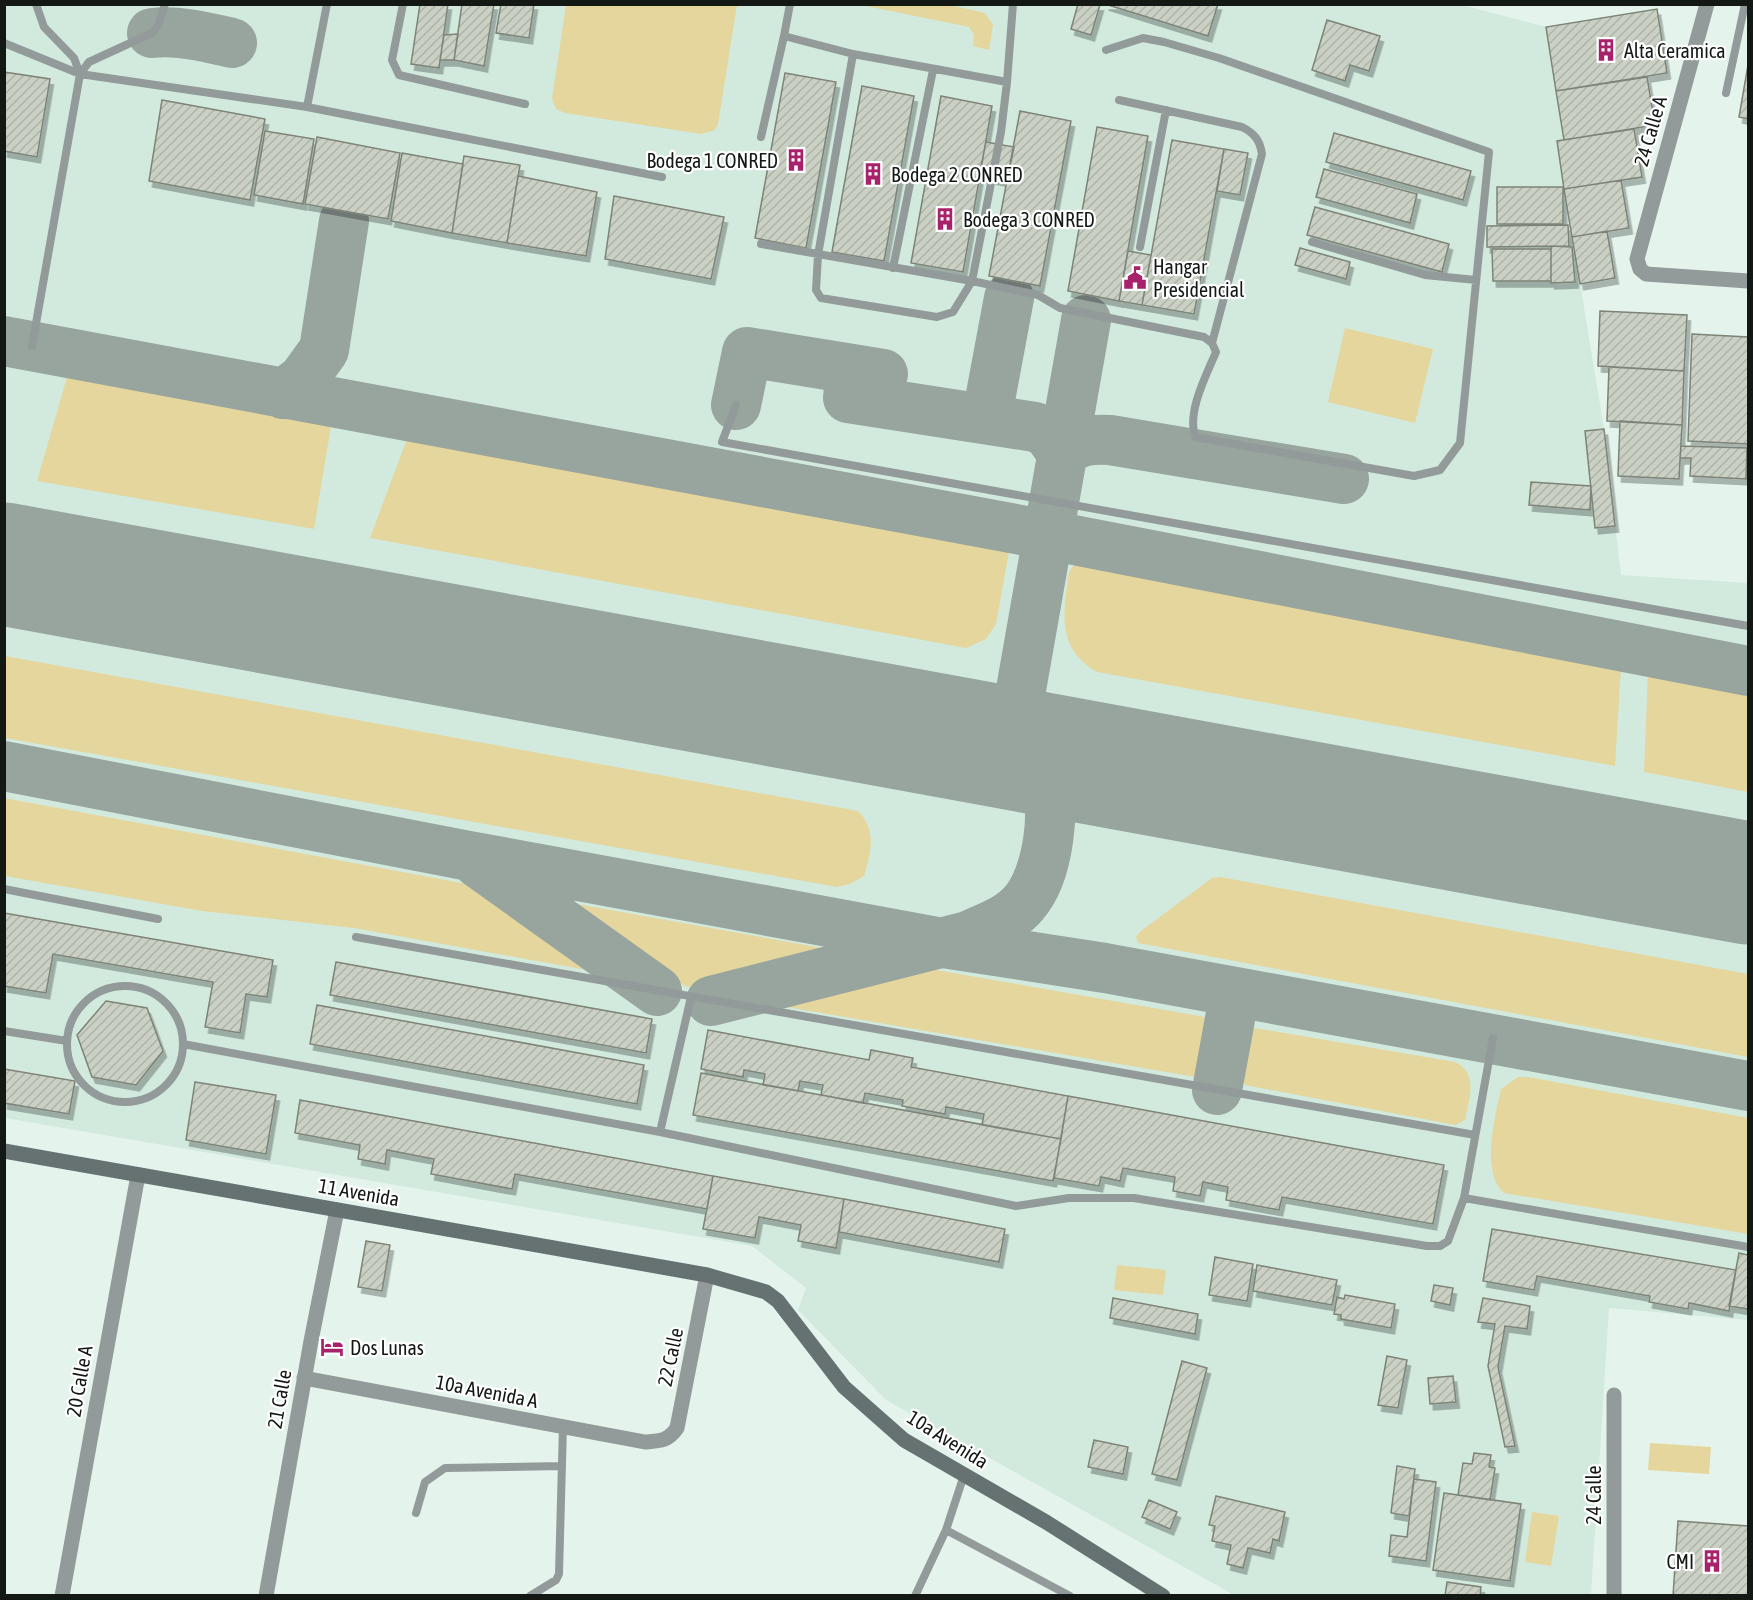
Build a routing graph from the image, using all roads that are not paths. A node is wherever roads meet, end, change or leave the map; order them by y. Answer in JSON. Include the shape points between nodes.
{"nodes":[{"id":1,"x":36,"y":4,"type":"edge"},
{"id":2,"x":165,"y":4,"type":"edge"},
{"id":3,"x":327,"y":4,"type":"edge"},
{"id":4,"x":403,"y":4,"type":"edge"},
{"id":5,"x":790,"y":4,"type":"edge"},
{"id":6,"x":1013,"y":4,"type":"edge"},
{"id":7,"x":1707,"y":4,"type":"edge"},
{"id":8,"x":1744,"y":4,"type":"edge"},
{"id":9,"x":783,"y":36,"type":"junction"},
{"id":10,"x":4,"y":44,"type":"edge"},
{"id":11,"x":1106,"y":50,"type":"dead end"},
{"id":12,"x":853,"y":54,"type":"junction"},
{"id":13,"x":933,"y":70,"type":"junction"},
{"id":14,"x":80,"y":74,"type":"junction"},
{"id":15,"x":1007,"y":82,"type":"junction"},
{"id":16,"x":1726,"y":93,"type":"dead end"},
{"id":17,"x":1119,"y":100,"type":"dead end"},
{"id":18,"x":525,"y":104,"type":"dead end"},
{"id":19,"x":307,"y":106,"type":"junction"},
{"id":20,"x":1166,"y":110,"type":"junction"},
{"id":21,"x":761,"y":137,"type":"dead end"},
{"id":22,"x":662,"y":177,"type":"dead end"},
{"id":23,"x":1312,"y":242,"type":"dead end"},
{"id":24,"x":761,"y":244,"type":"dead end"},
{"id":25,"x":1140,"y":247,"type":"dead end"},
{"id":26,"x":819,"y":255,"type":"junction"},
{"id":27,"x":894,"y":268,"type":"junction"},
{"id":28,"x":1476,"y":280,"type":"junction"},
{"id":29,"x":972,"y":281,"type":"junction"},
{"id":30,"x":1749,"y":281,"type":"edge"},
{"id":31,"x":1212,"y":343,"type":"junction"},
{"id":32,"x":32,"y":346,"type":"dead end"},
{"id":33,"x":736,"y":405,"type":"dead end"},
{"id":34,"x":1749,"y":626,"type":"edge"},
{"id":35,"x":4,"y":889,"type":"edge"},
{"id":36,"x":158,"y":919,"type":"dead end"},
{"id":37,"x":356,"y":937,"type":"dead end"},
{"id":38,"x":691,"y":997,"type":"junction"},
{"id":39,"x":4,"y":1031,"type":"edge"},
{"id":40,"x":1493,"y":1038,"type":"dead end"},
{"id":41,"x":67,"y":1041,"type":"junction"},
{"id":42,"x":183,"y":1044,"type":"junction"},
{"id":43,"x":660,"y":1132,"type":"junction"},
{"id":44,"x":1475,"y":1135,"type":"junction"},
{"id":45,"x":4,"y":1151,"type":"edge"},
{"id":46,"x":138,"y":1175,"type":"junction"},
{"id":47,"x":1464,"y":1198,"type":"junction"},
{"id":48,"x":337,"y":1210,"type":"junction"},
{"id":49,"x":1749,"y":1247,"type":"edge"},
{"id":50,"x":707,"y":1275,"type":"junction"},
{"id":51,"x":304,"y":1378,"type":"junction"},
{"id":52,"x":1614,"y":1395,"type":"dead end"},
{"id":53,"x":563,"y":1426,"type":"junction"},
{"id":54,"x":663,"y":1441,"type":"joint"},
{"id":55,"x":562,"y":1466,"type":"junction"},
{"id":56,"x":964,"y":1475,"type":"junction"},
{"id":57,"x":416,"y":1513,"type":"dead end"},
{"id":58,"x":946,"y":1530,"type":"junction"},
{"id":59,"x":62,"y":1596,"type":"edge"},
{"id":60,"x":266,"y":1596,"type":"edge"},
{"id":61,"x":530,"y":1596,"type":"edge"},
{"id":62,"x":915,"y":1596,"type":"edge"},
{"id":63,"x":1070,"y":1596,"type":"edge"},
{"id":64,"x":1163,"y":1596,"type":"edge"},
{"id":65,"x":1614,"y":1596,"type":"edge"}],
"edges":[{"from":1,"to":14,"type":"lane","via":[[44,27],[74,58]]},
{"from":2,"to":14,"type":"lane","via":[[152,33],[89,62]]},
{"from":3,"to":19,"type":"lane"},
{"from":4,"to":18,"type":"lane","via":[[392,60],[399,75]]},
{"from":5,"to":9,"type":"lane"},
{"from":6,"to":15,"type":"lane"},
{"from":7,"to":30,"type":"street","name":"24 Calle A","via":[[1638,250],[1640,269],[1659,277]]},
{"from":8,"to":16,"type":"lane"},
{"from":9,"to":12,"type":"lane"},
{"from":9,"to":21,"type":"lane"},
{"from":10,"to":14,"type":"lane"},
{"from":11,"to":28,"type":"lane","via":[[1143,38],[1164,42],[1489,152]]},
{"from":12,"to":13,"type":"lane"},
{"from":12,"to":26,"type":"lane"},
{"from":13,"to":15,"type":"lane"},
{"from":13,"to":27,"type":"lane"},
{"from":14,"to":19,"type":"lane"},
{"from":14,"to":32,"type":"lane"},
{"from":15,"to":29,"type":"lane"},
{"from":17,"to":20,"type":"lane"},
{"from":19,"to":22,"type":"lane"},
{"from":20,"to":25,"type":"lane"},
{"from":20,"to":31,"type":"lane","via":[[1242,127],[1250,131],[1262,154]]},
{"from":23,"to":28,"type":"lane","via":[[1425,275]]},
{"from":24,"to":26,"type":"lane"},
{"from":26,"to":27,"type":"lane"},
{"from":26,"to":29,"type":"lane","via":[[816,290],[827,301],[945,316],[953,312]]},
{"from":27,"to":29,"type":"lane"},
{"from":28,"to":31,"type":"lane","via":[[1460,443],[1440,470],[1414,476],[1195,437],[1192,429],[1200,391],[1216,352]]},
{"from":29,"to":31,"type":"lane","via":[[1038,295],[1060,308],[1204,337]]},
{"from":33,"to":34,"type":"lane","via":[[722,442]]},
{"from":35,"to":36,"type":"lane"},
{"from":37,"to":38,"type":"lane"},
{"from":38,"to":43,"type":"lane"},
{"from":38,"to":44,"type":"lane"},
{"from":39,"to":41,"type":"lane"},
{"from":40,"to":44,"type":"lane"},
{"from":41,"to":42,"type":"lane","via":[[74,1016],[86,1001],[102,991],[126,986],[139,987],[162,999],[178,1019]]},
{"from":41,"to":42,"type":"lane","via":[[68,1055],[80,1081],[102,1099],[116,1103],[145,1100],[158,1093],[177,1072]]},
{"from":42,"to":43,"type":"lane"},
{"from":43,"to":47,"type":"lane","via":[[1016,1206],[1069,1198],[1134,1198],[1427,1246],[1440,1246],[1448,1241]]},
{"from":44,"to":47,"type":"lane"},
{"from":45,"to":46,"type":"main road","name":"11 Avenida"},
{"from":46,"to":48,"type":"main road","name":"11 Avenida"},
{"from":46,"to":59,"type":"street","name":"20 Calle A"},
{"from":47,"to":49,"type":"lane"},
{"from":48,"to":50,"type":"main road","name":"11 Avenida"},
{"from":48,"to":51,"type":"street","name":"21 Calle"},
{"from":50,"to":54,"type":"street","name":"22 Calle","via":[[677,1428]]},
{"from":50,"to":56,"type":"main road","name":"10a Avenida","via":[[751,1286],[772,1296],[844,1387],[904,1440]]},
{"from":51,"to":53,"type":"street","name":"10a Avenida A"},
{"from":51,"to":60,"type":"street","name":"21 Calle"},
{"from":52,"to":65,"type":"street","name":"24 Calle"},
{"from":53,"to":54,"type":"street","name":"10a Avenida A","via":[[645,1442]]},
{"from":53,"to":55,"type":"lane"},
{"from":55,"to":57,"type":"lane","via":[[445,1468],[425,1482]]},
{"from":55,"to":61,"type":"lane","via":[[559,1574]]},
{"from":56,"to":58,"type":"lane"},
{"from":56,"to":64,"type":"main road","name":"10a Avenida"},
{"from":58,"to":62,"type":"lane"},
{"from":58,"to":63,"type":"lane"}]}
